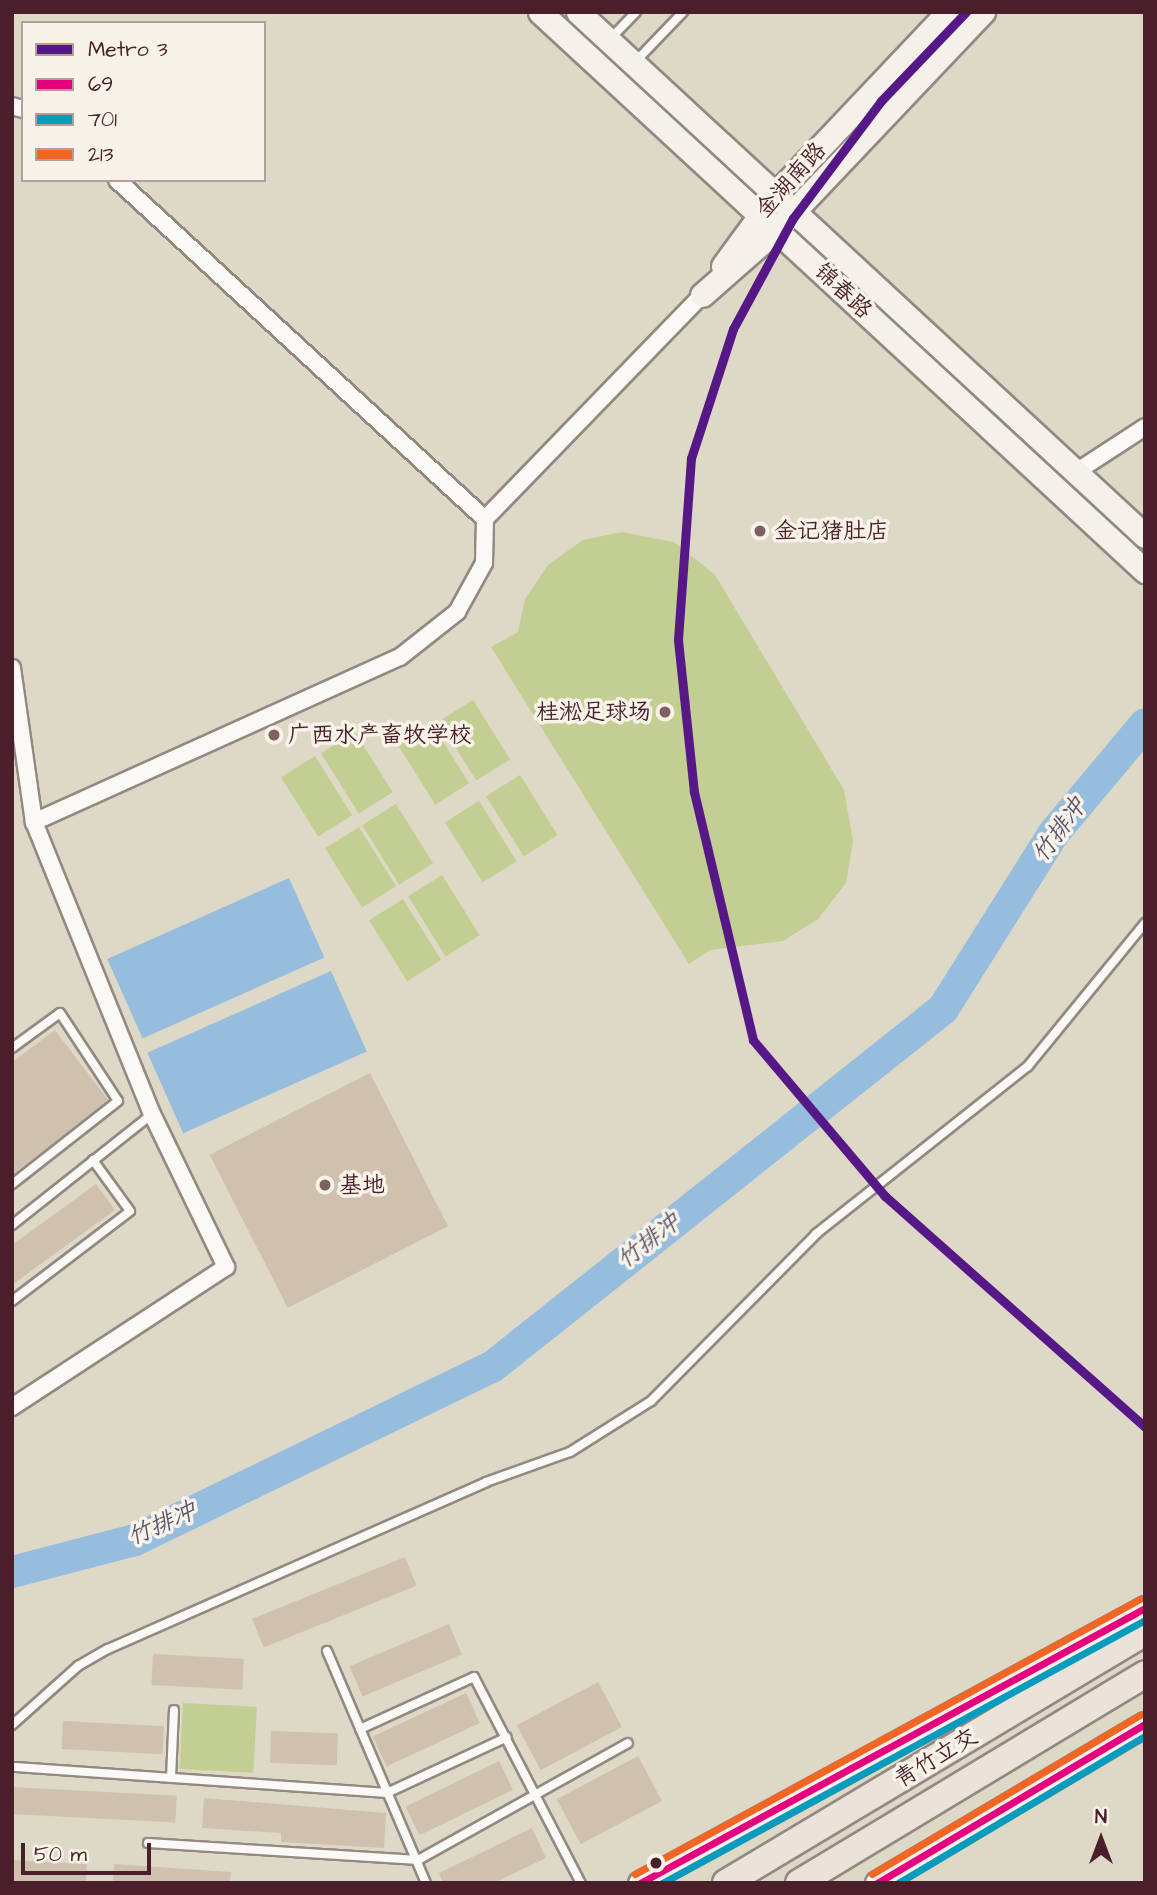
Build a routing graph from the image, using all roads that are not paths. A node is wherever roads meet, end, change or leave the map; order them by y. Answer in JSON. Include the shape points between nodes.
{"nodes":[{"id":1,"x":540,"y":12,"type":"edge"},
{"id":2,"x":578,"y":12,"type":"edge"},
{"id":3,"x":636,"y":12,"type":"edge"},
{"id":4,"x":683,"y":12,"type":"edge"},
{"id":5,"x":948,"y":12,"type":"edge"},
{"id":6,"x":984,"y":12,"type":"edge"},
{"id":7,"x":608,"y":40,"type":"junction"},
{"id":8,"x":634,"y":64,"type":"junction"},
{"id":9,"x":119,"y":182,"type":"edge"},
{"id":10,"x":775,"y":195,"type":"junction"},
{"id":11,"x":794,"y":212,"type":"junction"},
{"id":12,"x":759,"y":214,"type":"junction"},
{"id":13,"x":776,"y":230,"type":"junction"},
{"id":14,"x":702,"y":295,"type":"junction"},
{"id":15,"x":1145,"y":427,"type":"edge"},
{"id":16,"x":1076,"y":472,"type":"junction"},
{"id":17,"x":485,"y":519,"type":"junction"},
{"id":18,"x":1137,"y":529,"type":"edge"},
{"id":19,"x":1145,"y":571,"type":"edge"},
{"id":20,"x":12,"y":668,"type":"edge"},
{"id":21,"x":34,"y":821,"type":"junction"},
{"id":22,"x":1145,"y":923,"type":"edge"},
{"id":23,"x":12,"y":1048,"type":"edge"},
{"id":24,"x":152,"y":1114,"type":"junction"},
{"id":25,"x":93,"y":1160,"type":"junction"},
{"id":26,"x":12,"y":1184,"type":"edge"},
{"id":27,"x":12,"y":1225,"type":"edge"},
{"id":28,"x":12,"y":1301,"type":"edge"},
{"id":29,"x":12,"y":1407,"type":"edge"},
{"id":30,"x":1145,"y":1608,"type":"edge"},
{"id":31,"x":1145,"y":1632,"type":"edge"},
{"id":32,"x":327,"y":1651,"type":"dead end"},
{"id":33,"x":1145,"y":1674,"type":"edge"},
{"id":34,"x":174,"y":1710,"type":"dead end"},
{"id":35,"x":1145,"y":1724,"type":"edge"},
{"id":36,"x":12,"y":1725,"type":"edge"},
{"id":37,"x":360,"y":1729,"type":"junction"},
{"id":38,"x":507,"y":1737,"type":"junction"},
{"id":39,"x":628,"y":1743,"type":"dead end"},
{"id":40,"x":16,"y":1767,"type":"dead end"},
{"id":41,"x":171,"y":1778,"type":"junction"},
{"id":42,"x":387,"y":1793,"type":"junction"},
{"id":43,"x":536,"y":1794,"type":"junction"},
{"id":44,"x":148,"y":1843,"type":"dead end"},
{"id":45,"x":418,"y":1860,"type":"junction"},
{"id":46,"x":426,"y":1883,"type":"edge"},
{"id":47,"x":581,"y":1883,"type":"edge"},
{"id":48,"x":640,"y":1883,"type":"edge"},
{"id":49,"x":726,"y":1883,"type":"edge"},
{"id":50,"x":799,"y":1883,"type":"edge"},
{"id":51,"x":877,"y":1883,"type":"edge"}],
"edges":[{"from":1,"to":12,"type":"main road","name":"锦春路"},
{"from":2,"to":7,"type":"main road","name":"锦春路"},
{"from":3,"to":7,"type":"lane"},
{"from":4,"to":8,"type":"lane"},
{"from":5,"to":10,"type":"main road","name":"金湖南路"},
{"from":6,"to":11,"type":"main road","name":"金湖南路"},
{"from":7,"to":8,"type":"main road","name":"锦春路"},
{"from":8,"to":10,"type":"main road","name":"锦春路"},
{"from":9,"to":17,"type":"street"},
{"from":10,"to":11,"type":"main road","name":"锦春路"},
{"from":10,"to":12,"type":"main road","name":"金湖南路"},
{"from":11,"to":13,"type":"main road","name":"金湖南路"},
{"from":11,"to":16,"type":"main road","name":"锦春路"},
{"from":12,"to":13,"type":"main road","name":"锦春路"},
{"from":12,"to":14,"type":"main road","name":"金湖南路"},
{"from":13,"to":14,"type":"main road","name":"金湖南路"},
{"from":13,"to":19,"type":"main road","name":"锦春路"},
{"from":14,"to":17,"type":"street","name":"金湖南路"},
{"from":15,"to":16,"type":"street"},
{"from":16,"to":18,"type":"main road","name":"锦春路"},
{"from":17,"to":21,"type":"street","via":[[484,563],[457,612],[400,657]]},
{"from":20,"to":21,"type":"street"},
{"from":21,"to":24,"type":"street"},
{"from":22,"to":36,"type":"lane","via":[[1028,1066],[816,1234],[651,1401],[570,1452],[486,1482],[108,1649],[78,1666]]},
{"from":23,"to":26,"type":"lane","via":[[60,1013],[118,1101]]},
{"from":24,"to":25,"type":"lane"},
{"from":24,"to":29,"type":"street","via":[[226,1268]]},
{"from":25,"to":27,"type":"lane"},
{"from":25,"to":28,"type":"lane","via":[[130,1211]]},
{"from":30,"to":48,"type":"main road"},
{"from":31,"to":49,"type":"highway","name":"青竹立交"},
{"from":32,"to":37,"type":"lane"},
{"from":33,"to":50,"type":"highway","name":"青竹立交"},
{"from":34,"to":41,"type":"lane"},
{"from":35,"to":51,"type":"main road"},
{"from":37,"to":38,"type":"lane","via":[[474,1677]]},
{"from":37,"to":42,"type":"lane"},
{"from":38,"to":42,"type":"lane"},
{"from":38,"to":43,"type":"lane"},
{"from":39,"to":43,"type":"lane"},
{"from":40,"to":41,"type":"lane"},
{"from":41,"to":42,"type":"lane"},
{"from":42,"to":45,"type":"lane"},
{"from":43,"to":45,"type":"lane"},
{"from":43,"to":47,"type":"lane"},
{"from":44,"to":45,"type":"lane"},
{"from":45,"to":46,"type":"lane"}]}
